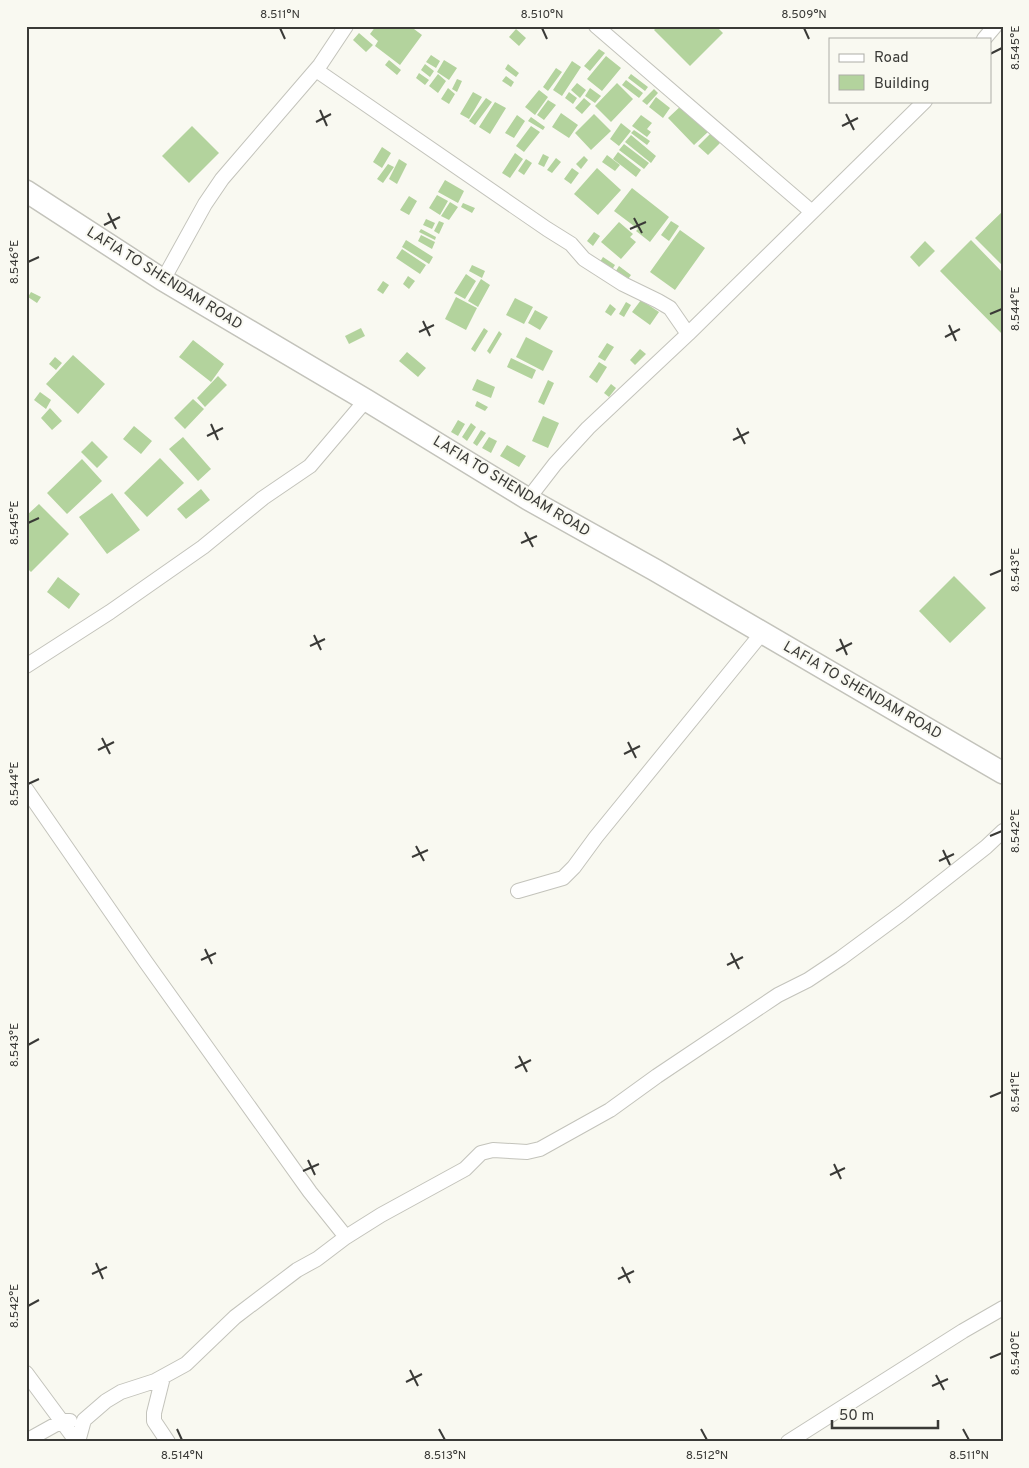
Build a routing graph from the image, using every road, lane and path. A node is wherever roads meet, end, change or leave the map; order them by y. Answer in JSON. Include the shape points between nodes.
{"nodes":[{"id":1,"x":346,"y":26,"type":"edge"},
{"id":2,"x":596,"y":26,"type":"edge"},
{"id":3,"x":995,"y":26,"type":"edge"},
{"id":4,"x":985,"y":38,"type":"edge"},
{"id":5,"x":316,"y":70,"type":"junction"},
{"id":6,"x":924,"y":102,"type":"edge"},
{"id":7,"x":26,"y":191,"type":"edge"},
{"id":8,"x":812,"y":212,"type":"junction"},
{"id":9,"x":163,"y":280,"type":"junction"},
{"id":10,"x":688,"y":334,"type":"junction"},
{"id":11,"x":366,"y":400,"type":"junction"},
{"id":12,"x":528,"y":499,"type":"junction"},
{"id":13,"x":762,"y":633,"type":"junction"},
{"id":14,"x":26,"y":666,"type":"edge"},
{"id":15,"x":1003,"y":773,"type":"edge"},
{"id":16,"x":26,"y":790,"type":"edge"},
{"id":17,"x":1003,"y":831,"type":"edge"},
{"id":18,"x":518,"y":891,"type":"dead end"},
{"id":19,"x":346,"y":1237,"type":"junction"},
{"id":20,"x":1003,"y":1308,"type":"edge"},
{"id":21,"x":26,"y":1374,"type":"edge"},
{"id":22,"x":163,"y":1377,"type":"junction"},
{"id":23,"x":84,"y":1420,"type":"junction"},
{"id":24,"x":62,"y":1421,"type":"junction"},
{"id":25,"x":26,"y":1441,"type":"edge"},
{"id":26,"x":78,"y":1442,"type":"edge"},
{"id":27,"x":168,"y":1442,"type":"edge"},
{"id":28,"x":788,"y":1442,"type":"edge"}],
"edges":[{"from":1,"to":5,"type":"street"},
{"from":2,"to":8,"type":"street"},
{"from":3,"to":4,"type":"street"},
{"from":5,"to":9,"type":"street","via":[[222,179]]},
{"from":5,"to":10,"type":"street","via":[[571,244],[584,259],[670,308]]},
{"from":6,"to":8,"type":"street"},
{"from":7,"to":9,"type":"main road","name":"LAFIA TO SHENDAM ROAD"},
{"from":8,"to":10,"type":"street"},
{"from":9,"to":11,"type":"main road","name":"LAFIA TO SHENDAM ROAD"},
{"from":10,"to":12,"type":"street","via":[[588,428]]},
{"from":11,"to":12,"type":"main road","name":"LAFIA TO SHENDAM ROAD"},
{"from":11,"to":14,"type":"street","via":[[310,466],[110,612]]},
{"from":12,"to":13,"type":"main road","name":"LAFIA TO SHENDAM ROAD"},
{"from":13,"to":15,"type":"main road","name":"LAFIA TO SHENDAM ROAD"},
{"from":13,"to":18,"type":"street","via":[[634,788],[574,867],[563,878]]},
{"from":16,"to":19,"type":"street","via":[[310,1192]]},
{"from":17,"to":19,"type":"street","via":[[902,913],[840,958],[778,995],[610,1110],[540,1149],[480,1153],[465,1168]]},
{"from":19,"to":22,"type":"street","via":[[235,1317],[186,1364]]},
{"from":20,"to":28,"type":"street"},
{"from":21,"to":24,"type":"street"},
{"from":22,"to":23,"type":"street","via":[[121,1392]]},
{"from":22,"to":27,"type":"street","via":[[154,1421]]},
{"from":23,"to":24,"type":"street"},
{"from":23,"to":26,"type":"street"},
{"from":24,"to":25,"type":"street"},
{"from":24,"to":26,"type":"street"}]}
